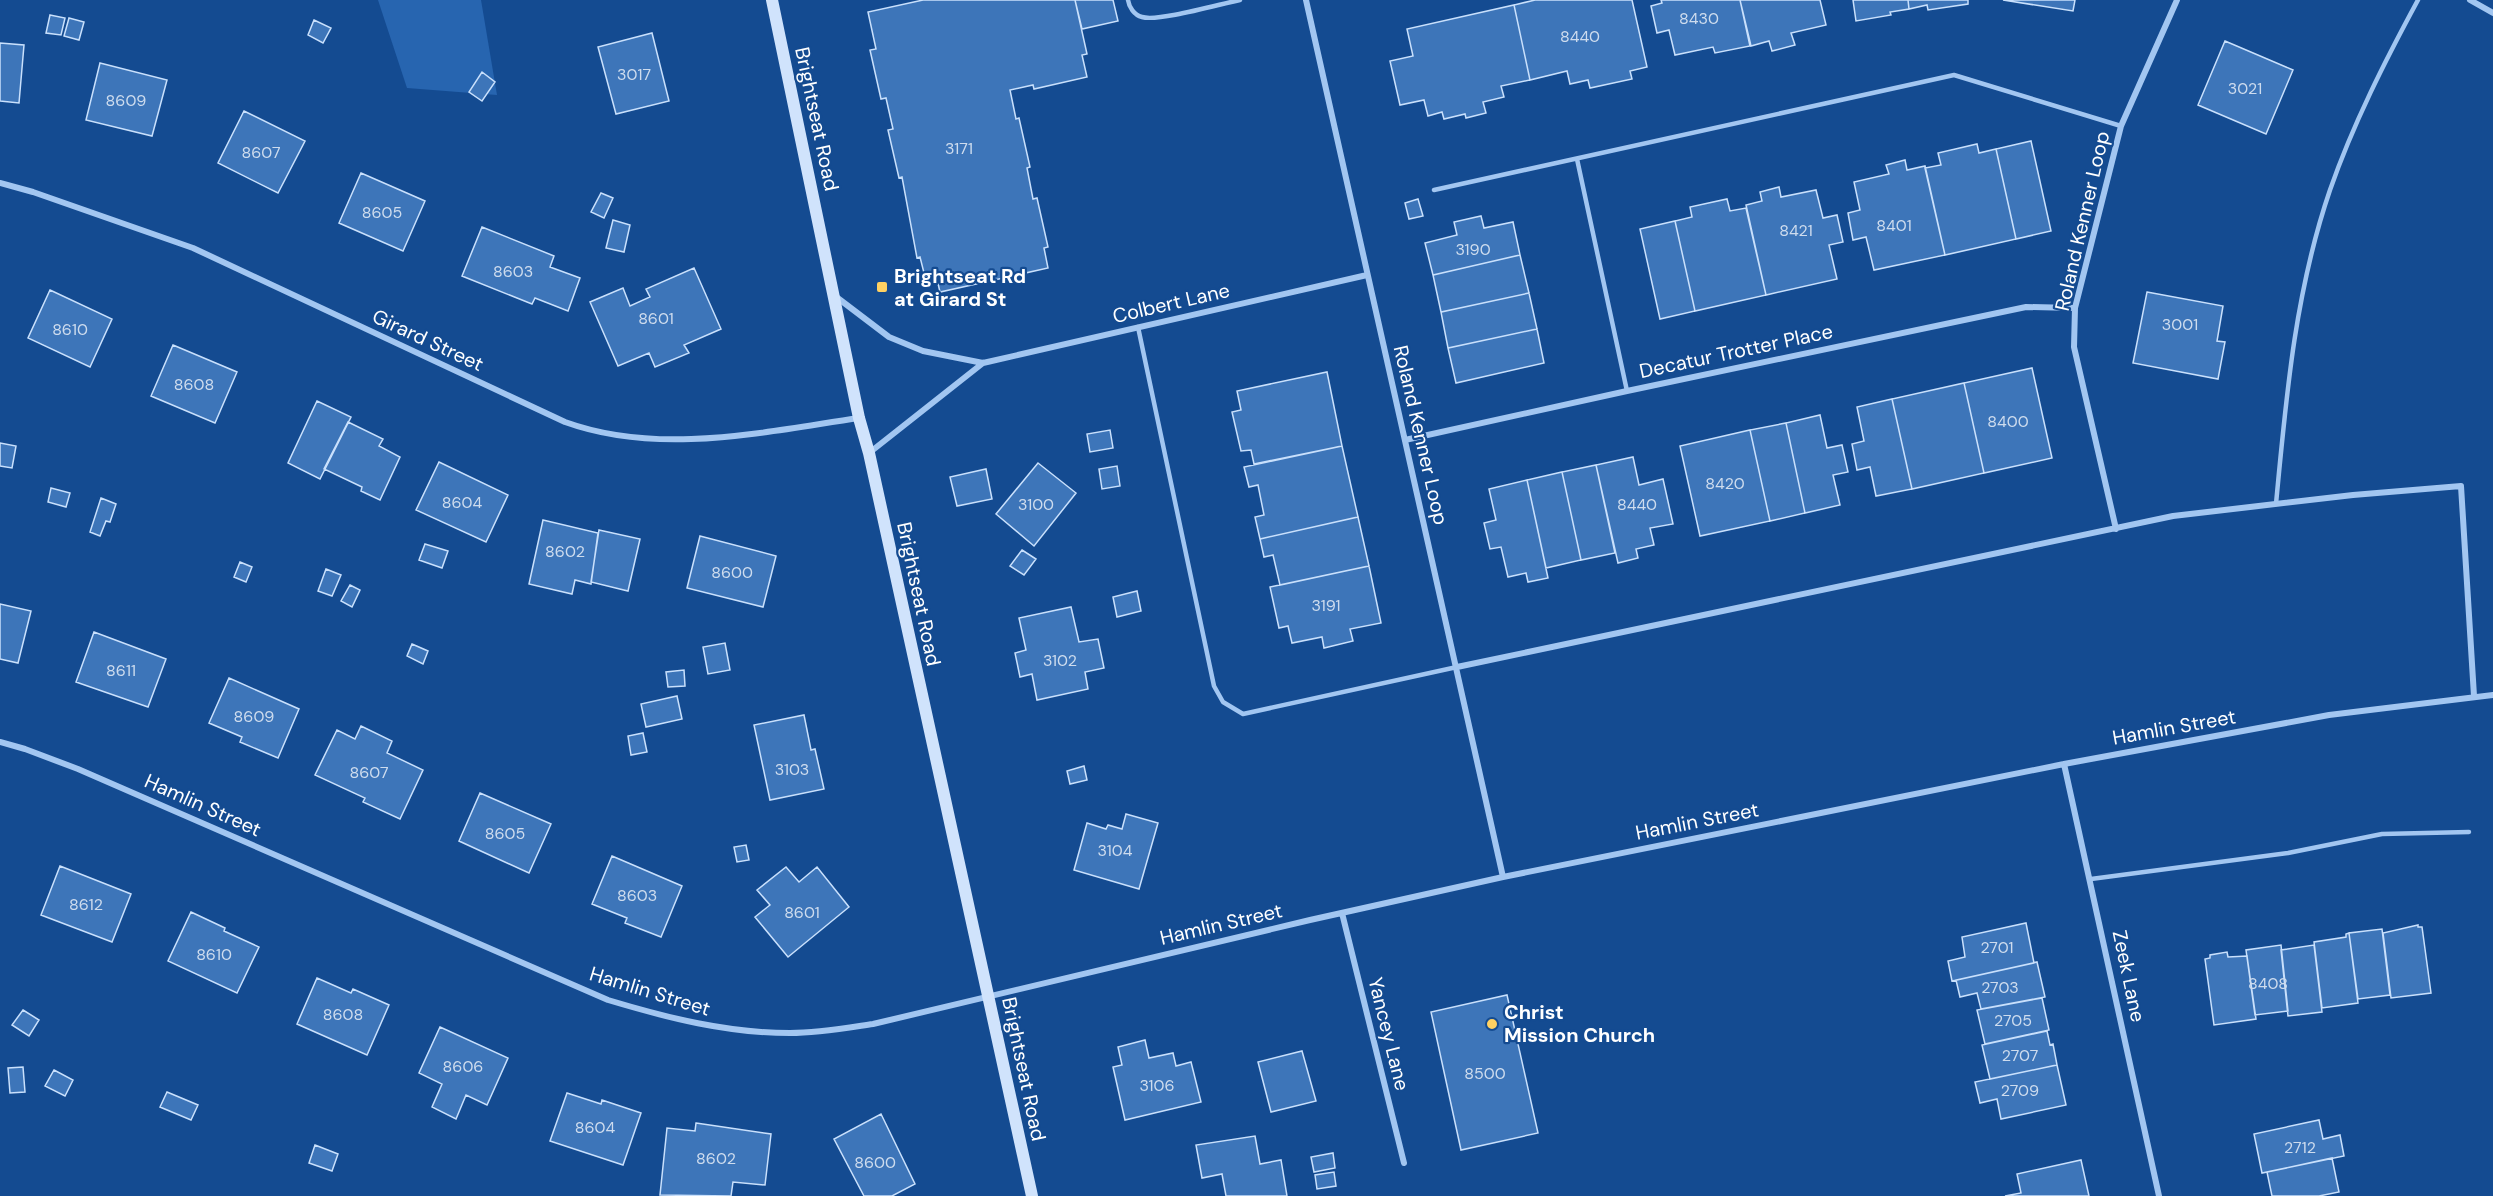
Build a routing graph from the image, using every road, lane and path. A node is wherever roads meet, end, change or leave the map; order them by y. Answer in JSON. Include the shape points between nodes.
{"nodes":[{"id":1,"x":772,"y":0,"type":"edge"},
{"id":2,"x":1128,"y":0,"type":"edge"},
{"id":3,"x":1195,"y":0,"type":"edge"},
{"id":4,"x":1240,"y":0,"type":"edge"},
{"id":5,"x":1306,"y":0,"type":"edge"},
{"id":6,"x":2177,"y":0,"type":"edge"},
{"id":7,"x":2418,"y":0,"type":"edge"},
{"id":8,"x":2470,"y":0,"type":"edge"},
{"id":9,"x":1197,"y":9,"type":"junction"},
{"id":10,"x":2493,"y":13,"type":"edge"},
{"id":11,"x":2121,"y":126,"type":"junction"},
{"id":12,"x":1577,"y":159,"type":"junction"},
{"id":13,"x":0,"y":183,"type":"edge"},
{"id":14,"x":1434,"y":190,"type":"dead end"},
{"id":15,"x":1367,"y":275,"type":"junction"},
{"id":16,"x":834,"y":296,"type":"junction"},
{"id":17,"x":2076,"y":308,"type":"junction"},
{"id":18,"x":1137,"y":327,"type":"junction"},
{"id":19,"x":982,"y":363,"type":"junction"},
{"id":20,"x":1627,"y":391,"type":"junction"},
{"id":21,"x":859,"y":418,"type":"junction"},
{"id":22,"x":1405,"y":440,"type":"junction"},
{"id":23,"x":869,"y":453,"type":"junction"},
{"id":24,"x":2276,"y":504,"type":"junction"},
{"id":25,"x":2115,"y":529,"type":"junction"},
{"id":26,"x":1457,"y":668,"type":"junction"},
{"id":27,"x":2493,"y":695,"type":"edge"},
{"id":28,"x":2474,"y":696,"type":"junction"},
{"id":29,"x":0,"y":742,"type":"edge"},
{"id":30,"x":2064,"y":764,"type":"junction"},
{"id":31,"x":2469,"y":832,"type":"dead end"},
{"id":32,"x":1503,"y":877,"type":"junction"},
{"id":33,"x":2091,"y":879,"type":"junction"},
{"id":34,"x":1342,"y":913,"type":"junction"},
{"id":35,"x":988,"y":996,"type":"junction"},
{"id":36,"x":1404,"y":1163,"type":"dead end"},
{"id":37,"x":1032,"y":1196,"type":"edge"},
{"id":38,"x":2159,"y":1196,"type":"edge"}],
"edges":[{"from":1,"to":16,"type":"street","name":"Brightseat Road"},
{"from":2,"to":9,"type":"lane","via":[[1129,8],[1140,17],[1157,18]]},
{"from":3,"to":9,"type":"lane"},
{"from":4,"to":9,"type":"lane"},
{"from":5,"to":15,"type":"street","name":"Roland Kenner Loop"},
{"from":6,"to":11,"type":"street","name":"Roland Kenner Loop"},
{"from":7,"to":24,"type":"lane","via":[[2356,125],[2330,190],[2308,267],[2287,388]]},
{"from":8,"to":10,"type":"street"},
{"from":11,"to":12,"type":"lane","via":[[1954,75]]},
{"from":11,"to":17,"type":"street","name":"Roland Kenner Loop"},
{"from":12,"to":14,"type":"lane"},
{"from":12,"to":20,"type":"lane"},
{"from":13,"to":21,"type":"street","name":"Girard Street","via":[[193,248],[594,433],[658,440],[726,437]]},
{"from":15,"to":18,"type":"street","name":"Colbert Lane"},
{"from":15,"to":22,"type":"street","name":"Roland Kenner Loop"},
{"from":16,"to":19,"type":"street","name":"Colbert Lane","via":[[890,337],[923,351]]},
{"from":16,"to":21,"type":"street","name":"Brightseat Road"},
{"from":17,"to":20,"type":"street","name":"Decatur Trotter Place","via":[[2026,307]]},
{"from":17,"to":25,"type":"street","name":"Roland Kenner Loop","via":[[2074,347]]},
{"from":18,"to":19,"type":"street","name":"Colbert Lane"},
{"from":18,"to":26,"type":"lane","via":[[1214,686],[1222,702],[1242,714]]},
{"from":19,"to":23,"type":"street","name":"Colbert Lane"},
{"from":20,"to":22,"type":"street","name":"Decatur Trotter Place"},
{"from":21,"to":23,"type":"street","name":"Brightseat Road"},
{"from":22,"to":26,"type":"street","name":"Roland Kenner Loop"},
{"from":23,"to":35,"type":"street","name":"Brightseat Road"},
{"from":24,"to":25,"type":"street","via":[[2173,516]]},
{"from":24,"to":28,"type":"street","via":[[2461,486]]},
{"from":25,"to":26,"type":"street"},
{"from":26,"to":32,"type":"street","name":"Roland Kenner Loop"},
{"from":27,"to":28,"type":"street","name":"Hamlin Street"},
{"from":28,"to":30,"type":"street","name":"Hamlin Street","via":[[2329,715]]},
{"from":29,"to":35,"type":"street","name":"Hamlin Street","via":[[136,793],[608,1000],[667,1018],[709,1027],[810,1032],[873,1023]]},
{"from":30,"to":32,"type":"street","name":"Hamlin Street"},
{"from":30,"to":33,"type":"street","name":"Zeek Lane"},
{"from":31,"to":33,"type":"lane","via":[[2382,834],[2288,853]]},
{"from":32,"to":34,"type":"street","name":"Hamlin Street"},
{"from":33,"to":38,"type":"street","name":"Zeek Lane"},
{"from":34,"to":35,"type":"street","name":"Hamlin Street"},
{"from":34,"to":36,"type":"street","name":"Yancey Lane"},
{"from":35,"to":37,"type":"street","name":"Brightseat Road"}]}
